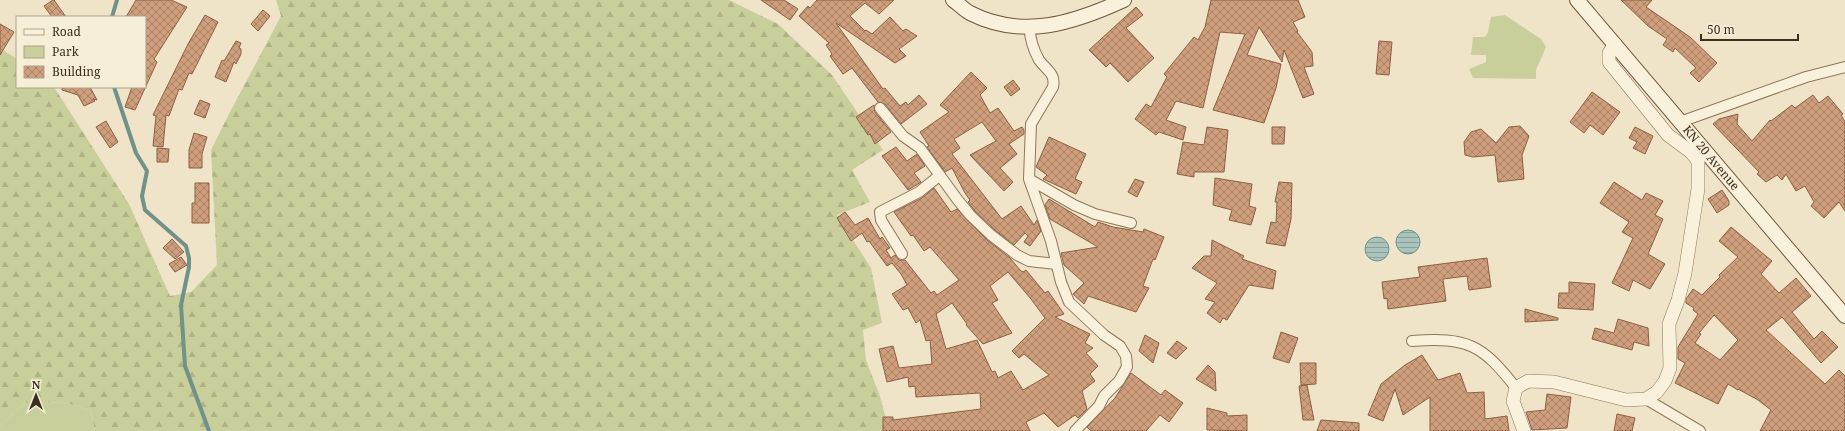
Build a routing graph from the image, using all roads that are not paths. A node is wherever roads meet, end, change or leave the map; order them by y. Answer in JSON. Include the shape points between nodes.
{"nodes":[{"id":1,"x":953,"y":0,"type":"edge"},
{"id":2,"x":1124,"y":0,"type":"edge"},
{"id":3,"x":1577,"y":0,"type":"edge"},
{"id":4,"x":1030,"y":27,"type":"junction"},
{"id":5,"x":1615,"y":44,"type":"junction"},
{"id":6,"x":1845,"y":67,"type":"edge"},
{"id":7,"x":880,"y":108,"type":"dead end"},
{"id":8,"x":1680,"y":122,"type":"junction"},
{"id":9,"x":939,"y":176,"type":"junction"},
{"id":10,"x":1029,"y":179,"type":"junction"},
{"id":11,"x":1131,"y":223,"type":"dead end"},
{"id":12,"x":902,"y":254,"type":"dead end"},
{"id":13,"x":1056,"y":264,"type":"junction"},
{"id":14,"x":1845,"y":316,"type":"edge"},
{"id":15,"x":1412,"y":341,"type":"dead end"},
{"id":16,"x":1516,"y":388,"type":"junction"},
{"id":17,"x":1646,"y":399,"type":"junction"},
{"id":18,"x":1076,"y":431,"type":"edge"},
{"id":19,"x":1524,"y":431,"type":"edge"},
{"id":20,"x":1700,"y":431,"type":"edge"}],
"edges":[{"from":1,"to":4,"type":"main road","via":[[969,12],[989,20]]},
{"from":2,"to":4,"type":"main road","via":[[1077,20]]},
{"from":3,"to":5,"type":"main road","name":"KN 20 Avenue"},
{"from":4,"to":10,"type":"street","via":[[1032,44],[1054,80],[1053,87],[1031,124]]},
{"from":5,"to":8,"type":"main road","name":"KN 20 Avenue"},
{"from":5,"to":17,"type":"street","via":[[1609,53],[1609,62],[1668,134],[1691,152],[1698,161],[1698,189],[1685,273],[1669,324],[1670,368],[1657,392]]},
{"from":6,"to":8,"type":"street","via":[[1806,77]]},
{"from":7,"to":9,"type":"street","via":[[903,136],[920,148]]},
{"from":8,"to":14,"type":"main road","name":"KN 20 Avenue"},
{"from":9,"to":12,"type":"street","via":[[918,192],[880,212],[881,220]]},
{"from":9,"to":13,"type":"street","via":[[970,215],[1016,255],[1029,261]]},
{"from":10,"to":11,"type":"street","via":[[1074,205],[1095,214]]},
{"from":10,"to":13,"type":"street","via":[[1051,241]]},
{"from":13,"to":18,"type":"street","via":[[1069,302],[1104,335],[1120,346],[1126,356],[1127,366],[1119,381]]},
{"from":15,"to":16,"type":"street","via":[[1458,342],[1476,347],[1498,365]]},
{"from":16,"to":17,"type":"street","via":[[1528,381],[1554,382],[1626,400]]},
{"from":16,"to":19,"type":"street","via":[[1513,401]]},
{"from":17,"to":20,"type":"street"}]}
